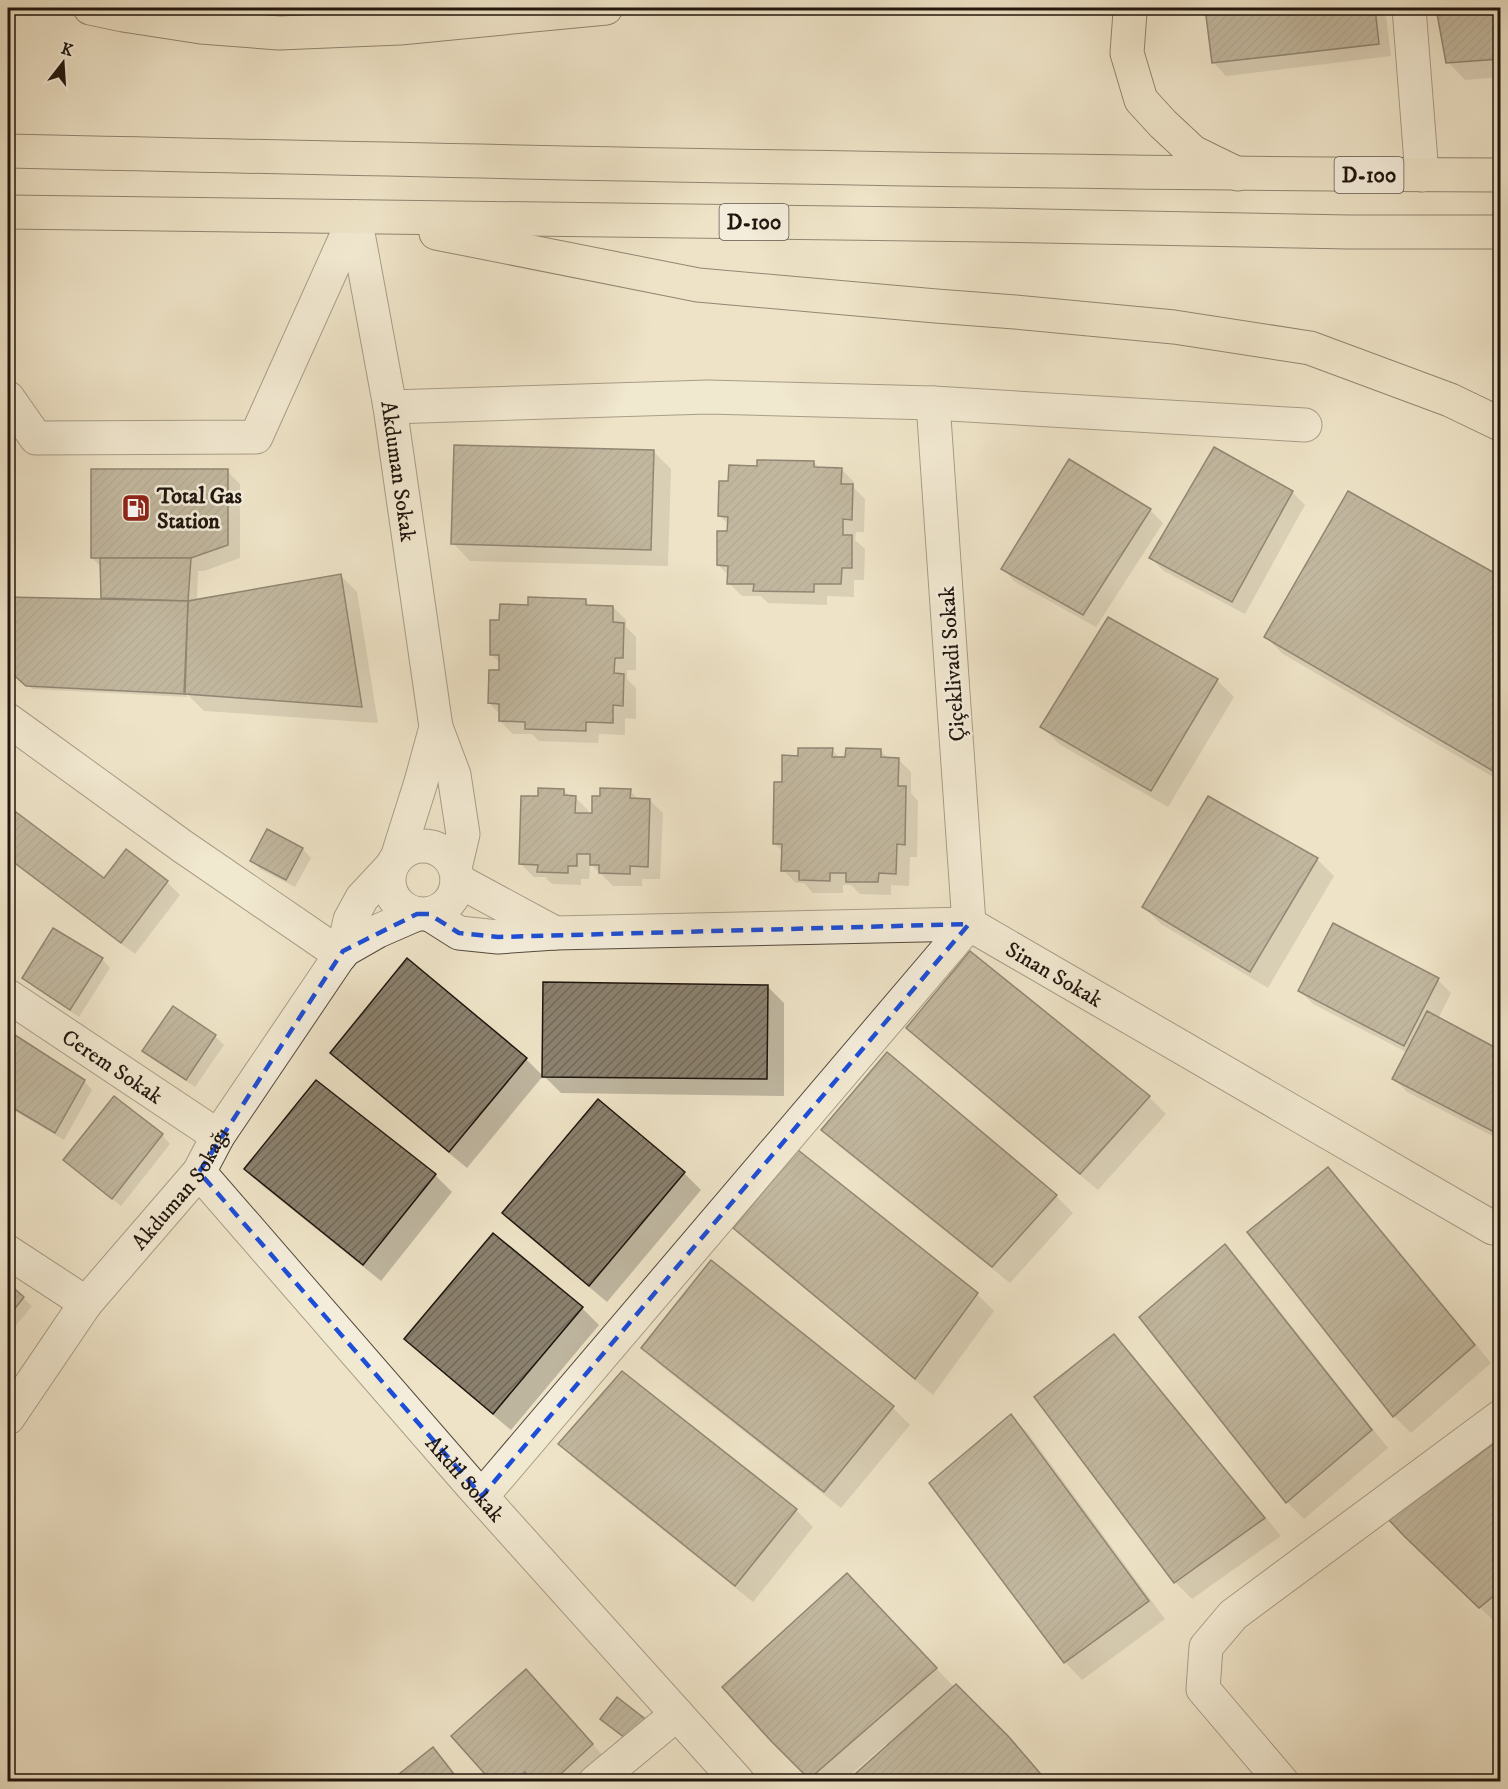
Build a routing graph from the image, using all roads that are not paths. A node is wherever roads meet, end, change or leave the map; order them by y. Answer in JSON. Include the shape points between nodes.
{"nodes":[{"id":1,"x":90,"y":8,"type":"edge"},
{"id":2,"x":606,"y":8,"type":"edge"},
{"id":3,"x":1132,"y":8,"type":"edge"},
{"id":4,"x":1410,"y":8,"type":"edge"},
{"id":5,"x":8,"y":151,"type":"edge"},
{"id":6,"x":1238,"y":174,"type":"junction"},
{"id":7,"x":1422,"y":175,"type":"junction"},
{"id":8,"x":1500,"y":175,"type":"edge"},
{"id":9,"x":8,"y":212,"type":"edge"},
{"id":10,"x":355,"y":217,"type":"junction"},
{"id":11,"x":1500,"y":232,"type":"edge"},
{"id":12,"x":8,"y":398,"type":"edge"},
{"id":13,"x":933,"y":403,"type":"junction"},
{"id":14,"x":390,"y":407,"type":"junction"},
{"id":15,"x":1500,"y":424,"type":"edge"},
{"id":16,"x":1305,"y":425,"type":"dead end"},
{"id":17,"x":8,"y":720,"type":"edge"},
{"id":18,"x":436,"y":727,"type":"junction"},
{"id":19,"x":393,"y":863,"type":"junction"},
{"id":20,"x":456,"y":874,"type":"junction"},
{"id":21,"x":423,"y":914,"type":"junction"},
{"id":22,"x":969,"y":924,"type":"junction"},
{"id":23,"x":555,"y":933,"type":"junction"},
{"id":24,"x":342,"y":953,"type":"junction"},
{"id":25,"x":8,"y":996,"type":"edge"},
{"id":26,"x":218,"y":1136,"type":"junction"},
{"id":27,"x":199,"y":1172,"type":"junction"},
{"id":28,"x":1500,"y":1229,"type":"edge"},
{"id":29,"x":8,"y":1252,"type":"edge"},
{"id":30,"x":86,"y":1303,"type":"junction"},
{"id":31,"x":1500,"y":1417,"type":"edge"},
{"id":32,"x":8,"y":1418,"type":"edge"},
{"id":33,"x":482,"y":1496,"type":"junction"},
{"id":34,"x":677,"y":1714,"type":"junction"},
{"id":35,"x":595,"y":1782,"type":"edge"},
{"id":36,"x":738,"y":1782,"type":"edge"},
{"id":37,"x":1282,"y":1782,"type":"edge"}],
"edges":[{"from":1,"to":2,"type":"main road","via":[[201,27],[279,33],[400,28]]},
{"from":3,"to":6,"type":"main road","via":[[1127,53],[1141,100],[1193,152]]},
{"from":4,"to":7,"type":"street"},
{"from":5,"to":6,"type":"main road","number":"D-100"},
{"from":6,"to":7,"type":"main road","number":"D-100"},
{"from":7,"to":8,"type":"main road","number":"D-100"},
{"from":9,"to":10,"type":"main road","number":"D-100"},
{"from":10,"to":11,"type":"main road","number":"D-100"},
{"from":10,"to":12,"type":"street","via":[[256,437],[36,438]]},
{"from":10,"to":14,"type":"street","name":"Akduman Sokak"},
{"from":10,"to":15,"type":"main road","via":[[698,285],[1174,327],[1310,348],[1450,400]]},
{"from":13,"to":14,"type":"street","via":[[708,398]]},
{"from":13,"to":16,"type":"street"},
{"from":13,"to":22,"type":"street","name":"Çiçeklivadi Sokak"},
{"from":14,"to":18,"type":"street","name":"Akduman Sokak"},
{"from":17,"to":24,"type":"street","via":[[182,846]]},
{"from":18,"to":19,"type":"street","name":"Akduman Sokak"},
{"from":18,"to":20,"type":"street","name":"Akduman Sokak","via":[[454,775],[463,834]]},
{"from":19,"to":20,"type":"street","via":[[406,850],[429,846],[449,858]]},
{"from":19,"to":21,"type":"street","via":[[388,880],[396,902],[406,910]]},
{"from":19,"to":24,"type":"street","name":"Akduman Sokağı","via":[[362,898],[350,920]]},
{"from":20,"to":21,"type":"street","via":[[455,892],[449,902],[440,910]]},
{"from":20,"to":23,"type":"street"},
{"from":21,"to":23,"type":"street","via":[[459,933],[498,937]]},
{"from":21,"to":24,"type":"street","name":"Akduman Sokağı","via":[[378,931]]},
{"from":22,"to":23,"type":"street"},
{"from":22,"to":28,"type":"street","name":"Sinan Sokak"},
{"from":22,"to":33,"type":"street"},
{"from":24,"to":26,"type":"street","name":"Akduman Sokağı"},
{"from":25,"to":26,"type":"street","name":"Cerem Sokak"},
{"from":26,"to":27,"type":"street","name":"Akduman Sokağı"},
{"from":27,"to":30,"type":"street","name":"Akduman Sokağı"},
{"from":27,"to":33,"type":"street","name":"Akdil Sokak"},
{"from":29,"to":30,"type":"street"},
{"from":30,"to":32,"type":"street","name":"Akduman Sokağı"},
{"from":31,"to":37,"type":"street","via":[[1233,1615],[1206,1647],[1203,1689]]},
{"from":33,"to":34,"type":"street","name":"Akdil Sokak"},
{"from":34,"to":35,"type":"street"},
{"from":34,"to":36,"type":"street","name":"Akdil Sokak"}]}
